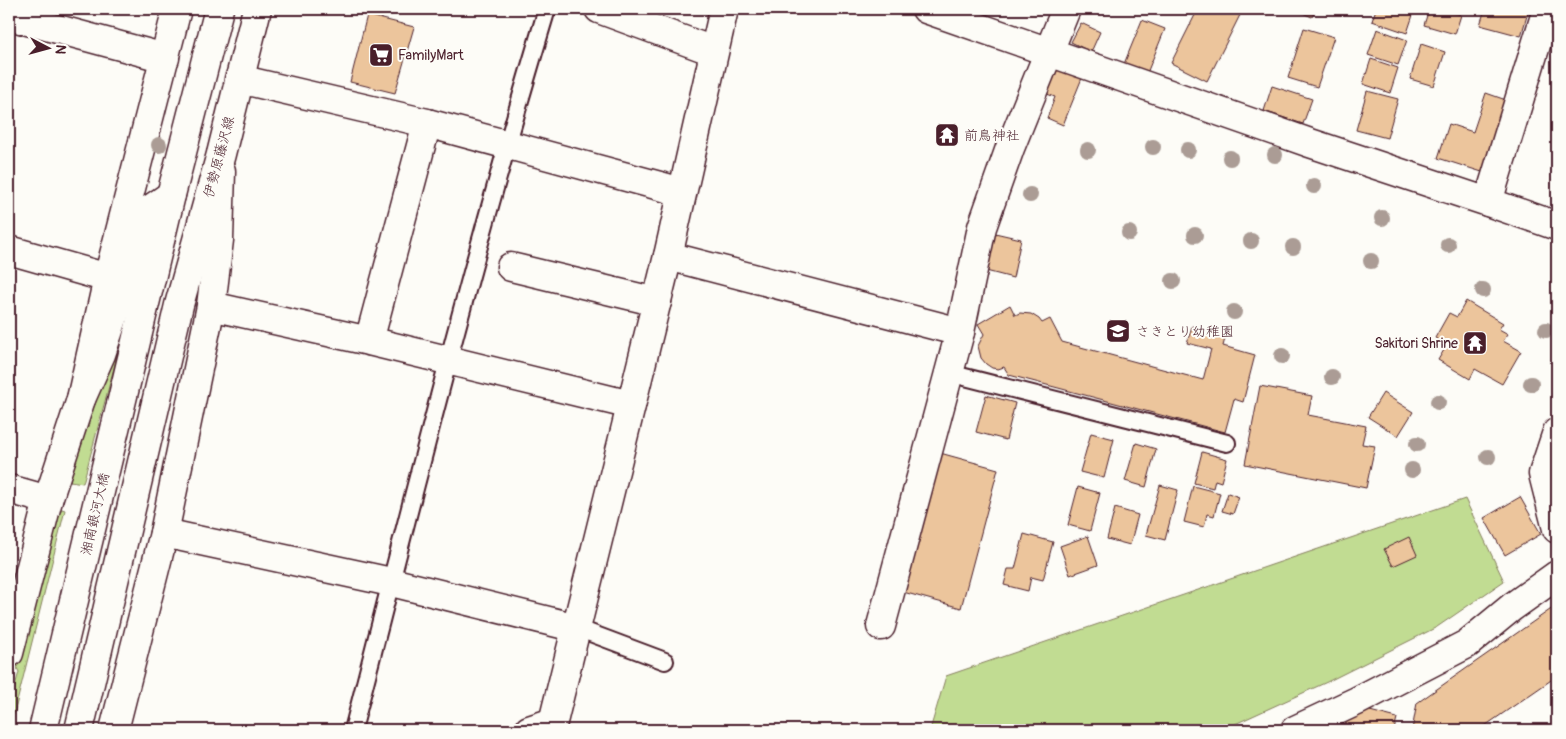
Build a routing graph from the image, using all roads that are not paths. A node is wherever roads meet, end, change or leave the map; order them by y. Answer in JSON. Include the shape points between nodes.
{"nodes":[{"id":1,"x":177,"y":9,"type":"edge"},
{"id":2,"x":219,"y":9,"type":"edge"},
{"id":3,"x":257,"y":9,"type":"edge"},
{"id":4,"x":547,"y":9,"type":"edge"},
{"id":5,"x":599,"y":9,"type":"edge"},
{"id":6,"x":724,"y":9,"type":"edge"},
{"id":7,"x":926,"y":9,"type":"edge"},
{"id":8,"x":1066,"y":9,"type":"edge"},
{"id":9,"x":1547,"y":9,"type":"edge"},
{"id":10,"x":9,"y":16,"type":"edge"},
{"id":11,"x":713,"y":51,"type":"junction"},
{"id":12,"x":1048,"y":51,"type":"junction"},
{"id":13,"x":164,"y":58,"type":"junction"},
{"id":14,"x":240,"y":79,"type":"junction"},
{"id":15,"x":427,"y":123,"type":"junction"},
{"id":16,"x":506,"y":144,"type":"junction"},
{"id":17,"x":221,"y":154,"type":"junction"},
{"id":18,"x":682,"y":192,"type":"junction"},
{"id":19,"x":172,"y":195,"type":"junction"},
{"id":20,"x":1488,"y":202,"type":"junction"},
{"id":21,"x":1557,"y":226,"type":"edge"},
{"id":22,"x":9,"y":250,"type":"edge"},
{"id":23,"x":668,"y":256,"type":"junction"},
{"id":24,"x":511,"y":267,"type":"dead end"},
{"id":25,"x":108,"y":278,"type":"junction"},
{"id":26,"x":657,"y":302,"type":"junction"},
{"id":27,"x":211,"y":306,"type":"junction"},
{"id":28,"x":960,"y":332,"type":"junction"},
{"id":29,"x":368,"y":341,"type":"junction"},
{"id":30,"x":448,"y":361,"type":"junction"},
{"id":31,"x":949,"y":373,"type":"junction"},
{"id":32,"x":81,"y":399,"type":"junction"},
{"id":33,"x":630,"y":405,"type":"junction"},
{"id":34,"x":1557,"y":432,"type":"edge"},
{"id":35,"x":1228,"y":443,"type":"dead end"},
{"id":36,"x":9,"y":489,"type":"edge"},
{"id":37,"x":48,"y":500,"type":"junction"},
{"id":38,"x":1557,"y":530,"type":"edge"},
{"id":39,"x":164,"y":533,"type":"junction"},
{"id":40,"x":1557,"y":575,"type":"edge"},
{"id":41,"x":391,"y":582,"type":"junction"},
{"id":42,"x":881,"y":626,"type":"dead end"},
{"id":43,"x":577,"y":628,"type":"junction"},
{"id":44,"x":9,"y":653,"type":"edge"},
{"id":45,"x":665,"y":661,"type":"dead end"},
{"id":46,"x":43,"y":730,"type":"edge"},
{"id":47,"x":79,"y":730,"type":"edge"},
{"id":48,"x":114,"y":730,"type":"edge"},
{"id":49,"x":353,"y":730,"type":"edge"},
{"id":50,"x":529,"y":730,"type":"edge"},
{"id":51,"x":1295,"y":730,"type":"edge"}],
"edges":[{"from":1,"to":13,"type":"street"},
{"from":2,"to":19,"type":"street"},
{"from":3,"to":14,"type":"street","name":"伊勢原藤沢線"},
{"from":4,"to":16,"type":"lane"},
{"from":5,"to":11,"type":"street"},
{"from":6,"to":11,"type":"street"},
{"from":7,"to":12,"type":"street"},
{"from":8,"to":12,"type":"street"},
{"from":9,"to":20,"type":"street"},
{"from":10,"to":13,"type":"street"},
{"from":11,"to":18,"type":"street"},
{"from":12,"to":20,"type":"street"},
{"from":12,"to":28,"type":"street","via":[[982,227]]},
{"from":13,"to":25,"type":"street"},
{"from":14,"to":15,"type":"street"},
{"from":14,"to":17,"type":"street","name":"伊勢原藤沢線"},
{"from":15,"to":16,"type":"street"},
{"from":15,"to":29,"type":"street"},
{"from":16,"to":18,"type":"street"},
{"from":16,"to":30,"type":"lane"},
{"from":17,"to":27,"type":"street","via":[[220,240]]},
{"from":17,"to":47,"type":"street","name":"伊勢原藤沢線","via":[[178,305]]},
{"from":18,"to":23,"type":"street"},
{"from":19,"to":32,"type":"street","via":[[149,210],[101,354]]},
{"from":19,"to":46,"type":"street","name":"湘南銀河大橋"},
{"from":20,"to":21,"type":"street"},
{"from":22,"to":25,"type":"street"},
{"from":23,"to":26,"type":"street"},
{"from":23,"to":28,"type":"street"},
{"from":24,"to":26,"type":"street"},
{"from":25,"to":32,"type":"street"},
{"from":26,"to":33,"type":"street"},
{"from":27,"to":29,"type":"street"},
{"from":27,"to":39,"type":"street"},
{"from":28,"to":31,"type":"street"},
{"from":29,"to":30,"type":"street"},
{"from":30,"to":33,"type":"street"},
{"from":30,"to":41,"type":"lane"},
{"from":31,"to":35,"type":"lane"},
{"from":31,"to":42,"type":"street"},
{"from":32,"to":37,"type":"street"},
{"from":33,"to":43,"type":"street"},
{"from":34,"to":38,"type":"street","via":[[1543,474]]},
{"from":36,"to":37,"type":"street"},
{"from":37,"to":44,"type":"street"},
{"from":39,"to":41,"type":"street"},
{"from":39,"to":48,"type":"street"},
{"from":40,"to":51,"type":"street","via":[[1467,644]]},
{"from":41,"to":43,"type":"street"},
{"from":41,"to":49,"type":"lane"},
{"from":43,"to":45,"type":"lane"},
{"from":43,"to":50,"type":"street","via":[[553,722]]}]}
